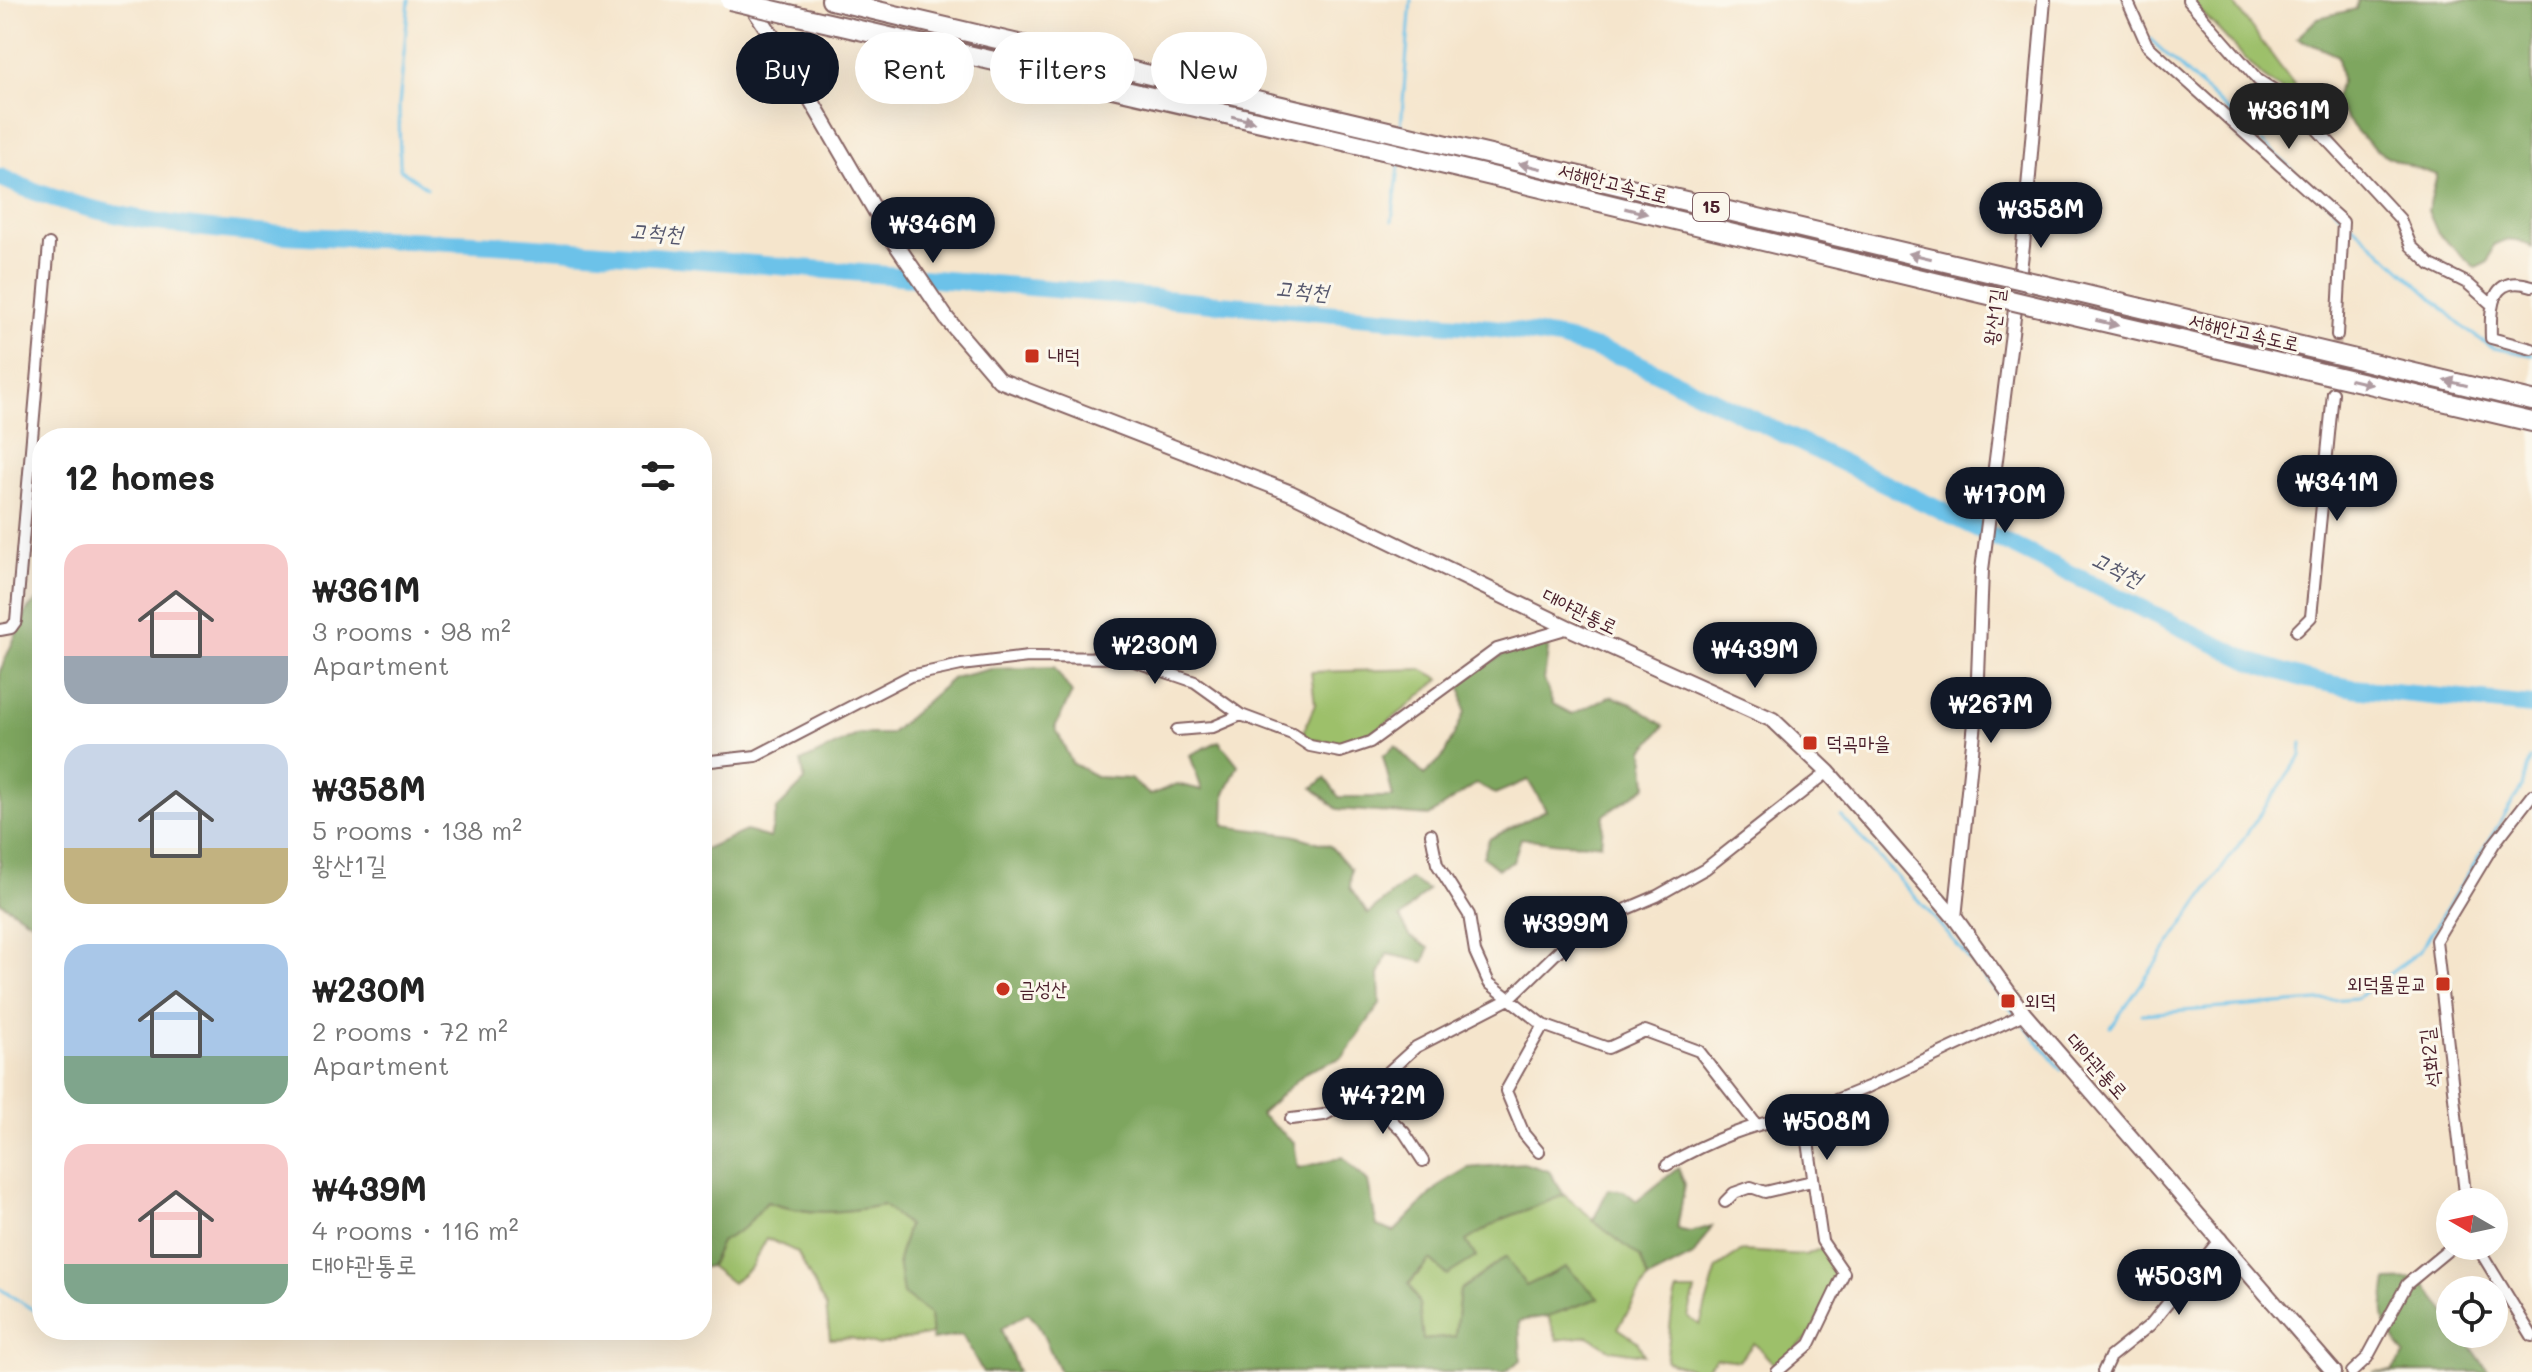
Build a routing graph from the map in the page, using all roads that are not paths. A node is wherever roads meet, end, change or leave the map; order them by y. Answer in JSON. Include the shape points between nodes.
{"nodes":[{"id":1,"x":730,"y":0,"type":"edge"},
{"id":2,"x":747,"y":0,"type":"edge"},
{"id":3,"x":831,"y":0,"type":"edge"},
{"id":4,"x":2044,"y":0,"type":"edge"},
{"id":5,"x":2127,"y":0,"type":"edge"},
{"id":6,"x":2188,"y":0,"type":"edge"},
{"id":7,"x":1371,"y":138,"type":"junction"},
{"id":8,"x":1425,"y":151,"type":"junction"},
{"id":9,"x":49,"y":244,"type":"dead end"},
{"id":10,"x":2532,"y":286,"type":"edge"},
{"id":11,"x":2490,"y":303,"type":"junction"},
{"id":12,"x":2337,"y":335,"type":"tunnel mouth"},
{"id":13,"x":2532,"y":349,"type":"edge"},
{"id":14,"x":2333,"y":393,"type":"tunnel mouth"},
{"id":15,"x":2532,"y":401,"type":"edge"},
{"id":16,"x":2532,"y":422,"type":"edge"},
{"id":17,"x":33,"y":428,"type":"edge"},
{"id":18,"x":32,"y":438,"type":"edge"},
{"id":19,"x":1569,"y":628,"type":"junction"},
{"id":20,"x":0,"y":630,"type":"edge"},
{"id":21,"x":2297,"y":631,"type":"dead end"},
{"id":22,"x":1241,"y":715,"type":"junction"},
{"id":23,"x":1177,"y":730,"type":"dead end"},
{"id":24,"x":712,"y":761,"type":"edge"},
{"id":25,"x":1828,"y":772,"type":"junction"},
{"id":26,"x":2532,"y":795,"type":"edge"},
{"id":27,"x":1431,"y":834,"type":"dead end"},
{"id":28,"x":1955,"y":918,"type":"junction"},
{"id":29,"x":1509,"y":999,"type":"junction"},
{"id":30,"x":2020,"y":1016,"type":"junction"},
{"id":31,"x":1543,"y":1025,"type":"junction"},
{"id":32,"x":1364,"y":1094,"type":"junction"},
{"id":33,"x":1804,"y":1113,"type":"junction"},
{"id":34,"x":1291,"y":1119,"type":"dead end"},
{"id":35,"x":1756,"y":1124,"type":"junction"},
{"id":36,"x":1539,"y":1152,"type":"dead end"},
{"id":37,"x":1423,"y":1161,"type":"dead end"},
{"id":38,"x":1667,"y":1165,"type":"dead end"},
{"id":39,"x":1812,"y":1181,"type":"junction"},
{"id":40,"x":2464,"y":1188,"type":"edge"},
{"id":41,"x":1725,"y":1202,"type":"dead end"},
{"id":42,"x":2221,"y":1238,"type":"junction"},
{"id":43,"x":2436,"y":1260,"type":"edge"},
{"id":44,"x":2486,"y":1260,"type":"edge"},
{"id":45,"x":2532,"y":1336,"type":"edge"},
{"id":46,"x":1777,"y":1372,"type":"edge"},
{"id":47,"x":2103,"y":1372,"type":"edge"},
{"id":48,"x":2334,"y":1372,"type":"edge"},
{"id":49,"x":2352,"y":1372,"type":"edge"}],
"edges":[{"from":1,"to":7,"type":"highway","name":"서해안고속도로","number":"15","one_way":true,"bridge":true},
{"from":2,"to":19,"type":"main road","name":"대야관통로","via":[[940,310],[999,380],[1291,493]]},
{"from":3,"to":7,"type":"highway","name":"서해안고속도로","number":"15"},
{"from":4,"to":28,"type":"street","name":"왕산1길","via":[[2023,246],[1982,570],[1977,703]]},
{"from":5,"to":12,"type":"street","via":[[2147,45],[2343,222]]},
{"from":6,"to":11,"type":"street","via":[[2258,80],[2290,100],[2400,219],[2411,246]]},
{"from":7,"to":8,"type":"highway","name":"서해안고속도로","number":"15"},
{"from":15,"to":8,"type":"highway","name":"서해안고속도로","number":"15","one_way":true,"bridge":true,"via":[[2036,283]]},
{"from":8,"to":16,"type":"highway","name":"서해안고속도로","number":"15","one_way":true,"bridge":true,"via":[[1993,296]]},
{"from":9,"to":17,"type":"street"},
{"from":10,"to":11,"type":"street","via":[[2510,285]]},
{"from":11,"to":13,"type":"street","via":[[2491,338]]},
{"from":14,"to":21,"type":"street","via":[[2311,617]]},
{"from":18,"to":20,"type":"street","via":[[16,621]]},
{"from":19,"to":22,"type":"street","via":[[1497,649],[1370,742],[1340,752],[1310,746]]},
{"from":19,"to":25,"type":"main road","name":"대야관통로","via":[[1773,720]]},
{"from":22,"to":23,"type":"street","via":[[1213,727]]},
{"from":22,"to":24,"type":"street","via":[[1195,682],[1125,658],[1028,657],[910,676],[756,756]]},
{"from":25,"to":28,"type":"main road","name":"대야관통로"},
{"from":25,"to":29,"type":"street","via":[[1705,869],[1582,928]]},
{"from":26,"to":40,"type":"street","name":"석화2길","via":[[2486,857],[2436,940]]},
{"from":27,"to":29,"type":"street","via":[[1437,864],[1469,915],[1475,952],[1489,983]]},
{"from":28,"to":30,"type":"main road","name":"대야관통로"},
{"from":29,"to":31,"type":"street"},
{"from":29,"to":32,"type":"street","via":[[1416,1047]]},
{"from":30,"to":33,"type":"street"},
{"from":30,"to":42,"type":"main road","name":"대야관통로"},
{"from":31,"to":35,"type":"street","via":[[1608,1048],[1645,1031],[1699,1051]]},
{"from":31,"to":36,"type":"street","via":[[1506,1091],[1524,1134]]},
{"from":32,"to":34,"type":"street","via":[[1324,1115]]},
{"from":32,"to":37,"type":"street","via":[[1404,1132]]},
{"from":33,"to":35,"type":"street"},
{"from":33,"to":39,"type":"street"},
{"from":35,"to":38,"type":"street"},
{"from":39,"to":41,"type":"street","via":[[1765,1192],[1751,1187]]},
{"from":39,"to":46,"type":"street","via":[[1822,1241],[1844,1273],[1810,1344]]},
{"from":42,"to":47,"type":"street","via":[[2150,1325],[2110,1357]]},
{"from":42,"to":48,"type":"main road","name":"대야관통로"},
{"from":43,"to":49,"type":"street","via":[[2407,1284],[2367,1358]]},
{"from":44,"to":45,"type":"street"}]}
